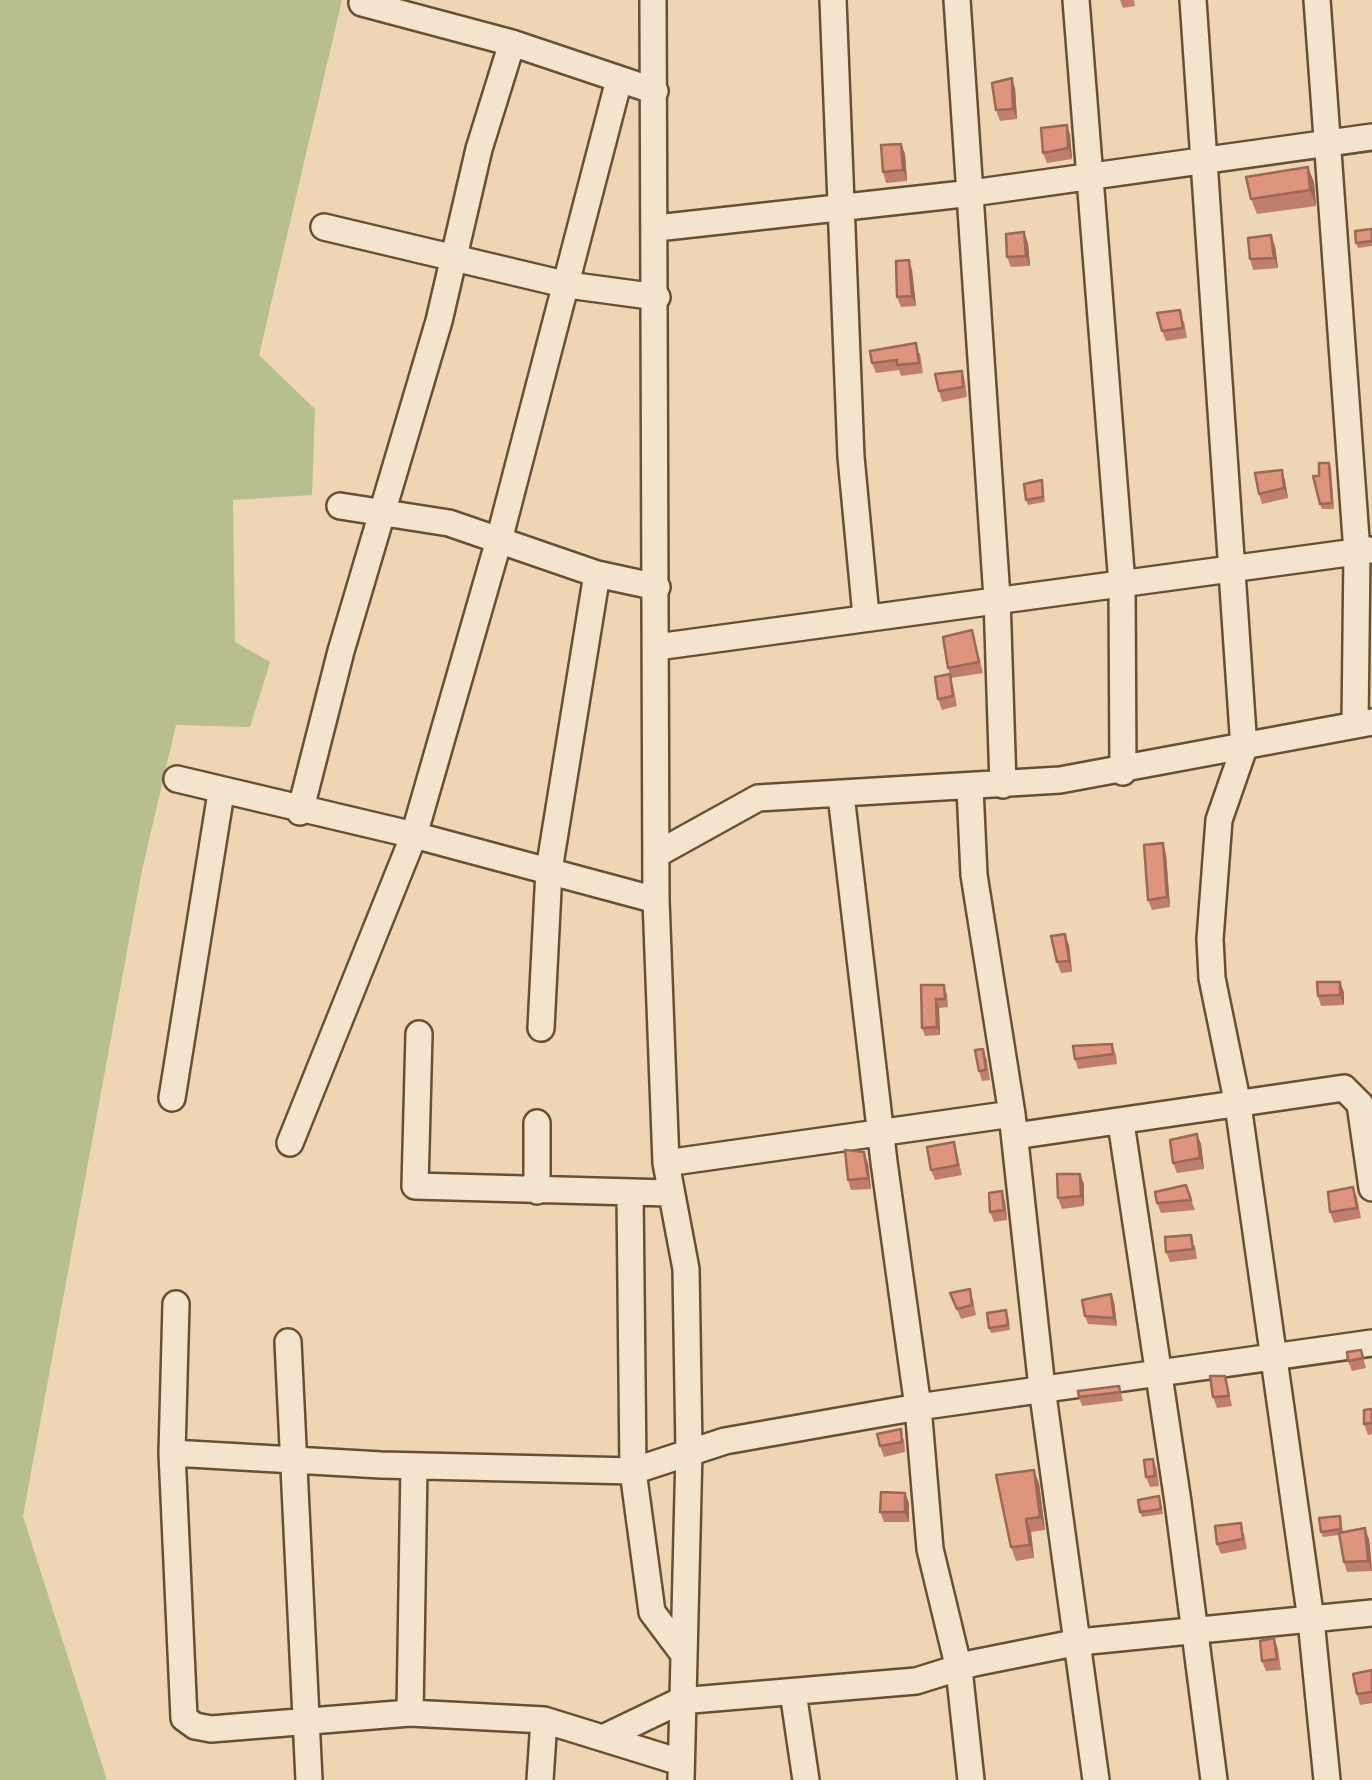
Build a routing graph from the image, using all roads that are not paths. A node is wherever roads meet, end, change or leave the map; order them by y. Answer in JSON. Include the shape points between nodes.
{"nodes":[{"id":1,"x":653,"y":0,"type":"edge"},
{"id":2,"x":833,"y":0,"type":"edge"},
{"id":3,"x":956,"y":0,"type":"edge"},
{"id":4,"x":1076,"y":0,"type":"edge"},
{"id":5,"x":1193,"y":0,"type":"edge"},
{"id":6,"x":1317,"y":0,"type":"edge"},
{"id":7,"x":362,"y":3,"type":"dead end"},
{"id":8,"x":512,"y":43,"type":"junction"},
{"id":9,"x":619,"y":80,"type":"junction"},
{"id":10,"x":655,"y":90,"type":"junction"},
{"id":11,"x":1372,"y":136,"type":"edge"},
{"id":12,"x":1329,"y":143,"type":"junction"},
{"id":13,"x":1207,"y":160,"type":"junction"},
{"id":14,"x":1092,"y":176,"type":"junction"},
{"id":15,"x":972,"y":193,"type":"junction"},
{"id":16,"x":842,"y":208,"type":"junction"},
{"id":17,"x":324,"y":227,"type":"dead end"},
{"id":18,"x":657,"y":228,"type":"junction"},
{"id":19,"x":454,"y":260,"type":"junction"},
{"id":20,"x":568,"y":285,"type":"junction"},
{"id":21,"x":658,"y":297,"type":"junction"},
{"id":22,"x":340,"y":506,"type":"dead end"},
{"id":23,"x":382,"y":512,"type":"junction"},
{"id":24,"x":499,"y":540,"type":"junction"},
{"id":25,"x":1365,"y":551,"type":"edge"},
{"id":26,"x":1233,"y":570,"type":"junction"},
{"id":27,"x":598,"y":574,"type":"junction"},
{"id":28,"x":1122,"y":584,"type":"junction"},
{"id":29,"x":656,"y":587,"type":"junction"},
{"id":30,"x":997,"y":598,"type":"junction"},
{"id":31,"x":866,"y":616,"type":"junction"},
{"id":32,"x":656,"y":648,"type":"junction"},
{"id":33,"x":1364,"y":724,"type":"edge"},
{"id":34,"x":1244,"y":748,"type":"junction"},
{"id":35,"x":1123,"y":772,"type":"junction"},
{"id":36,"x":177,"y":779,"type":"dead end"},
{"id":37,"x":1003,"y":785,"type":"junction"},
{"id":38,"x":970,"y":788,"type":"junction"},
{"id":39,"x":221,"y":793,"type":"junction"},
{"id":40,"x":841,"y":794,"type":"junction"},
{"id":41,"x":300,"y":812,"type":"junction"},
{"id":42,"x":414,"y":835,"type":"junction"},
{"id":43,"x":658,"y":854,"type":"junction"},
{"id":44,"x":550,"y":870,"type":"junction"},
{"id":45,"x":656,"y":900,"type":"junction"},
{"id":46,"x":540,"y":1028,"type":"dead end"},
{"id":47,"x":420,"y":1034,"type":"dead end"},
{"id":48,"x":172,"y":1098,"type":"dead end"},
{"id":49,"x":1238,"y":1105,"type":"junction"},
{"id":50,"x":537,"y":1124,"type":"dead end"},
{"id":51,"x":1122,"y":1124,"type":"junction"},
{"id":52,"x":1014,"y":1125,"type":"junction"},
{"id":53,"x":880,"y":1135,"type":"junction"},
{"id":54,"x":290,"y":1143,"type":"dead end"},
{"id":55,"x":666,"y":1163,"type":"junction"},
{"id":56,"x":1372,"y":1188,"type":"edge"},
{"id":57,"x":537,"y":1191,"type":"junction"},
{"id":58,"x":630,"y":1193,"type":"junction"},
{"id":59,"x":670,"y":1193,"type":"junction"},
{"id":60,"x":176,"y":1304,"type":"dead end"},
{"id":61,"x":288,"y":1342,"type":"dead end"},
{"id":62,"x":1372,"y":1344,"type":"edge"},
{"id":63,"x":1272,"y":1360,"type":"junction"},
{"id":64,"x":1160,"y":1375,"type":"junction"},
{"id":65,"x":1042,"y":1388,"type":"junction"},
{"id":66,"x":918,"y":1407,"type":"junction"},
{"id":67,"x":689,"y":1451,"type":"junction"},
{"id":68,"x":172,"y":1453,"type":"junction"},
{"id":69,"x":292,"y":1457,"type":"junction"},
{"id":70,"x":414,"y":1466,"type":"junction"},
{"id":71,"x":633,"y":1470,"type":"junction"},
{"id":72,"x":1366,"y":1616,"type":"edge"},
{"id":73,"x":1311,"y":1620,"type":"junction"},
{"id":74,"x":1193,"y":1629,"type":"junction"},
{"id":75,"x":1079,"y":1642,"type":"junction"},
{"id":76,"x":682,"y":1652,"type":"junction"},
{"id":77,"x":959,"y":1669,"type":"junction"},
{"id":78,"x":793,"y":1692,"type":"junction"},
{"id":79,"x":680,"y":1701,"type":"junction"},
{"id":80,"x":410,"y":1713,"type":"junction"},
{"id":81,"x":544,"y":1720,"type":"junction"},
{"id":82,"x":307,"y":1722,"type":"junction"},
{"id":83,"x":604,"y":1736,"type":"junction"},
{"id":84,"x":681,"y":1771,"type":"edge"},
{"id":85,"x":309,"y":1780,"type":"edge"},
{"id":86,"x":540,"y":1780,"type":"edge"},
{"id":87,"x":806,"y":1780,"type":"edge"},
{"id":88,"x":971,"y":1780,"type":"edge"},
{"id":89,"x":1096,"y":1780,"type":"edge"},
{"id":90,"x":1214,"y":1780,"type":"edge"},
{"id":91,"x":1327,"y":1780,"type":"edge"}],
"edges":[{"from":1,"to":10,"type":"street"},
{"from":2,"to":16,"type":"street"},
{"from":3,"to":15,"type":"street"},
{"from":4,"to":14,"type":"street"},
{"from":5,"to":13,"type":"street"},
{"from":6,"to":12,"type":"street"},
{"from":7,"to":8,"type":"street"},
{"from":8,"to":9,"type":"street"},
{"from":8,"to":19,"type":"street"},
{"from":9,"to":10,"type":"street"},
{"from":9,"to":20,"type":"street"},
{"from":10,"to":18,"type":"street"},
{"from":11,"to":12,"type":"street"},
{"from":12,"to":13,"type":"street"},
{"from":12,"to":25,"type":"street"},
{"from":13,"to":14,"type":"street"},
{"from":13,"to":26,"type":"street"},
{"from":14,"to":15,"type":"street"},
{"from":14,"to":28,"type":"street"},
{"from":15,"to":16,"type":"street"},
{"from":15,"to":30,"type":"street"},
{"from":16,"to":18,"type":"street"},
{"from":16,"to":31,"type":"street","via":[[851,457]]},
{"from":17,"to":19,"type":"street"},
{"from":18,"to":21,"type":"street"},
{"from":19,"to":20,"type":"street"},
{"from":19,"to":23,"type":"street"},
{"from":20,"to":21,"type":"street"},
{"from":20,"to":24,"type":"street"},
{"from":21,"to":29,"type":"street"},
{"from":22,"to":23,"type":"street"},
{"from":23,"to":24,"type":"street"},
{"from":23,"to":41,"type":"street"},
{"from":24,"to":27,"type":"street"},
{"from":24,"to":42,"type":"street"},
{"from":25,"to":26,"type":"street"},
{"from":25,"to":33,"type":"street"},
{"from":26,"to":28,"type":"street"},
{"from":26,"to":34,"type":"street"},
{"from":27,"to":29,"type":"street"},
{"from":27,"to":44,"type":"street"},
{"from":28,"to":30,"type":"street"},
{"from":28,"to":35,"type":"street"},
{"from":29,"to":32,"type":"street"},
{"from":30,"to":31,"type":"street"},
{"from":30,"to":37,"type":"street"},
{"from":31,"to":32,"type":"street"},
{"from":32,"to":43,"type":"street"},
{"from":33,"to":34,"type":"street"},
{"from":34,"to":35,"type":"street"},
{"from":34,"to":49,"type":"street","via":[[1220,820],[1210,939]]},
{"from":35,"to":37,"type":"street"},
{"from":36,"to":39,"type":"street"},
{"from":37,"to":38,"type":"street"},
{"from":38,"to":40,"type":"street"},
{"from":38,"to":52,"type":"street","via":[[974,875]]},
{"from":39,"to":41,"type":"street"},
{"from":39,"to":48,"type":"street"},
{"from":40,"to":43,"type":"street","via":[[754,799]]},
{"from":40,"to":53,"type":"street"},
{"from":41,"to":42,"type":"street"},
{"from":42,"to":44,"type":"street"},
{"from":42,"to":54,"type":"street"},
{"from":43,"to":45,"type":"street"},
{"from":44,"to":45,"type":"street"},
{"from":44,"to":46,"type":"street"},
{"from":45,"to":55,"type":"street"},
{"from":47,"to":57,"type":"street","via":[[415,1186]]},
{"from":49,"to":51,"type":"street"},
{"from":49,"to":56,"type":"street","via":[[1306,1090],[1350,1090],[1360,1104]]},
{"from":49,"to":63,"type":"street"},
{"from":50,"to":57,"type":"street"},
{"from":51,"to":52,"type":"street"},
{"from":51,"to":64,"type":"street"},
{"from":52,"to":53,"type":"street"},
{"from":52,"to":65,"type":"street"},
{"from":53,"to":55,"type":"street"},
{"from":53,"to":66,"type":"street"},
{"from":55,"to":59,"type":"street"},
{"from":57,"to":58,"type":"street"},
{"from":58,"to":59,"type":"street"},
{"from":58,"to":71,"type":"street"},
{"from":59,"to":67,"type":"street","via":[[686,1269]]},
{"from":60,"to":68,"type":"street"},
{"from":61,"to":69,"type":"street"},
{"from":62,"to":63,"type":"street"},
{"from":63,"to":64,"type":"street"},
{"from":63,"to":73,"type":"street"},
{"from":64,"to":65,"type":"street"},
{"from":64,"to":74,"type":"street"},
{"from":65,"to":66,"type":"street"},
{"from":65,"to":75,"type":"street"},
{"from":66,"to":67,"type":"street"},
{"from":66,"to":77,"type":"street","via":[[930,1549]]},
{"from":67,"to":71,"type":"street"},
{"from":67,"to":76,"type":"street"},
{"from":68,"to":69,"type":"street"},
{"from":68,"to":82,"type":"street","via":[[184,1718],[211,1728]]},
{"from":69,"to":70,"type":"street"},
{"from":69,"to":82,"type":"street"},
{"from":70,"to":71,"type":"street"},
{"from":70,"to":80,"type":"street"},
{"from":71,"to":76,"type":"street","via":[[652,1612]]},
{"from":72,"to":73,"type":"street"},
{"from":73,"to":74,"type":"street"},
{"from":73,"to":91,"type":"street"},
{"from":74,"to":75,"type":"street"},
{"from":74,"to":90,"type":"street"},
{"from":75,"to":77,"type":"street"},
{"from":75,"to":89,"type":"street"},
{"from":76,"to":79,"type":"street"},
{"from":77,"to":78,"type":"street"},
{"from":77,"to":88,"type":"street"},
{"from":78,"to":79,"type":"street"},
{"from":78,"to":87,"type":"street"},
{"from":79,"to":83,"type":"street"},
{"from":79,"to":84,"type":"street"},
{"from":80,"to":81,"type":"street"},
{"from":80,"to":82,"type":"street"},
{"from":81,"to":83,"type":"street"},
{"from":81,"to":86,"type":"street"},
{"from":82,"to":85,"type":"street"},
{"from":83,"to":84,"type":"street"}]}
